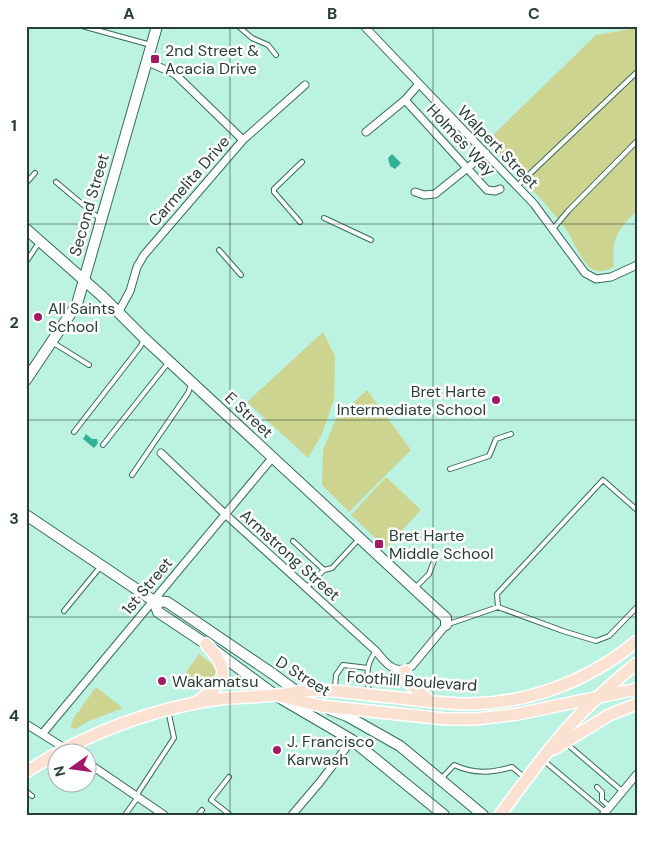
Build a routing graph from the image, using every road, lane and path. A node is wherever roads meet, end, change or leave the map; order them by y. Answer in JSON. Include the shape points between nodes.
{"nodes":[{"id":1,"x":82,"y":26,"type":"edge"},
{"id":2,"x":156,"y":26,"type":"edge"},
{"id":3,"x":238,"y":26,"type":"edge"},
{"id":4,"x":364,"y":26,"type":"edge"},
{"id":5,"x":151,"y":46,"type":"junction"},
{"id":6,"x":276,"y":55,"type":"dead end"},
{"id":7,"x":146,"y":62,"type":"junction"},
{"id":8,"x":637,"y":72,"type":"edge"},
{"id":9,"x":305,"y":85,"type":"dead end"},
{"id":10,"x":418,"y":85,"type":"junction"},
{"id":11,"x":405,"y":100,"type":"junction"},
{"id":12,"x":366,"y":132,"type":"dead end"},
{"id":13,"x":243,"y":140,"type":"junction"},
{"id":14,"x":637,"y":141,"type":"edge"},
{"id":15,"x":486,"y":153,"type":"junction"},
{"id":16,"x":302,"y":162,"type":"dead end"},
{"id":17,"x":467,"y":168,"type":"junction"},
{"id":18,"x":35,"y":173,"type":"dead end"},
{"id":19,"x":56,"y":182,"type":"dead end"},
{"id":20,"x":26,"y":183,"type":"edge"},
{"id":21,"x":516,"y":186,"type":"junction"},
{"id":22,"x":500,"y":189,"type":"dead end"},
{"id":23,"x":415,"y":192,"type":"dead end"},
{"id":24,"x":324,"y":218,"type":"dead end"},
{"id":25,"x":100,"y":219,"type":"junction"},
{"id":26,"x":300,"y":222,"type":"dead end"},
{"id":27,"x":26,"y":229,"type":"edge"},
{"id":28,"x":553,"y":229,"type":"junction"},
{"id":29,"x":371,"y":240,"type":"dead end"},
{"id":30,"x":40,"y":241,"type":"junction"},
{"id":31,"x":219,"y":250,"type":"dead end"},
{"id":32,"x":26,"y":262,"type":"edge"},
{"id":33,"x":637,"y":265,"type":"edge"},
{"id":34,"x":240,"y":275,"type":"dead end"},
{"id":35,"x":84,"y":280,"type":"junction"},
{"id":36,"x":118,"y":313,"type":"junction"},
{"id":37,"x":145,"y":339,"type":"junction"},
{"id":38,"x":52,"y":342,"type":"junction"},
{"id":39,"x":170,"y":361,"type":"junction"},
{"id":40,"x":89,"y":365,"type":"dead end"},
{"id":41,"x":26,"y":380,"type":"edge"},
{"id":42,"x":192,"y":382,"type":"junction"},
{"id":43,"x":74,"y":432,"type":"dead end"},
{"id":44,"x":511,"y":434,"type":"dead end"},
{"id":45,"x":103,"y":445,"type":"dead end"},
{"id":46,"x":161,"y":452,"type":"dead end"},
{"id":47,"x":273,"y":457,"type":"junction"},
{"id":48,"x":450,"y":469,"type":"dead end"},
{"id":49,"x":132,"y":474,"type":"dead end"},
{"id":50,"x":637,"y":510,"type":"edge"},
{"id":51,"x":225,"y":514,"type":"junction"},
{"id":52,"x":26,"y":515,"type":"edge"},
{"id":53,"x":360,"y":538,"type":"junction"},
{"id":54,"x":293,"y":541,"type":"dead end"},
{"id":55,"x":434,"y":561,"type":"dead end"},
{"id":56,"x":101,"y":565,"type":"junction"},
{"id":57,"x":324,"y":570,"type":"junction"},
{"id":58,"x":306,"y":588,"type":"junction"},
{"id":59,"x":414,"y":590,"type":"junction"},
{"id":60,"x":154,"y":600,"type":"junction"},
{"id":61,"x":498,"y":607,"type":"junction"},
{"id":62,"x":637,"y":607,"type":"edge"},
{"id":63,"x":64,"y":611,"type":"dead end"},
{"id":64,"x":446,"y":625,"type":"junction"},
{"id":65,"x":637,"y":641,"type":"edge"},
{"id":66,"x":206,"y":644,"type":"junction"},
{"id":67,"x":376,"y":651,"type":"junction"},
{"id":68,"x":637,"y":663,"type":"edge"},
{"id":69,"x":368,"y":668,"type":"junction"},
{"id":70,"x":405,"y":671,"type":"junction"},
{"id":71,"x":637,"y":689,"type":"edge"},
{"id":72,"x":295,"y":691,"type":"junction"},
{"id":73,"x":334,"y":692,"type":"junction"},
{"id":74,"x":275,"y":695,"type":"junction"},
{"id":75,"x":369,"y":695,"type":"junction"},
{"id":76,"x":598,"y":697,"type":"junction"},
{"id":77,"x":430,"y":701,"type":"junction"},
{"id":78,"x":195,"y":703,"type":"junction"},
{"id":79,"x":637,"y":704,"type":"edge"},
{"id":80,"x":320,"y":706,"type":"junction"},
{"id":81,"x":168,"y":709,"type":"junction"},
{"id":82,"x":26,"y":724,"type":"edge"},
{"id":83,"x":43,"y":734,"type":"junction"},
{"id":84,"x":352,"y":740,"type":"junction"},
{"id":85,"x":565,"y":742,"type":"junction"},
{"id":86,"x":59,"y":744,"type":"edge"},
{"id":87,"x":83,"y":744,"type":"edge"},
{"id":88,"x":543,"y":757,"type":"junction"},
{"id":89,"x":48,"y":762,"type":"edge"},
{"id":90,"x":98,"y":769,"type":"edge"},
{"id":91,"x":26,"y":772,"type":"edge"},
{"id":92,"x":637,"y":774,"type":"edge"},
{"id":93,"x":229,"y":777,"type":"dead end"},
{"id":94,"x":442,"y":779,"type":"junction"},
{"id":95,"x":526,"y":779,"type":"junction"},
{"id":96,"x":597,"y":787,"type":"dead end"},
{"id":97,"x":26,"y":790,"type":"edge"},
{"id":98,"x":623,"y":791,"type":"junction"},
{"id":99,"x":32,"y":796,"type":"dead end"},
{"id":100,"x":137,"y":796,"type":"junction"},
{"id":101,"x":202,"y":810,"type":"dead end"},
{"id":102,"x":605,"y":813,"type":"edge"},
{"id":103,"x":229,"y":814,"type":"edge"},
{"id":104,"x":125,"y":815,"type":"edge"},
{"id":105,"x":164,"y":815,"type":"edge"},
{"id":106,"x":198,"y":815,"type":"edge"},
{"id":107,"x":292,"y":815,"type":"edge"},
{"id":108,"x":444,"y":815,"type":"edge"},
{"id":109,"x":483,"y":815,"type":"edge"},
{"id":110,"x":500,"y":815,"type":"edge"}],
"edges":[{"from":1,"to":5,"type":"lane"},
{"from":2,"to":5,"type":"street","name":"Second Street"},
{"from":3,"to":6,"type":"lane","via":[[252,38],[268,45]]},
{"from":4,"to":10,"type":"street","name":"Walpert Street"},
{"from":5,"to":7,"type":"street","name":"Second Street"},
{"from":7,"to":13,"type":"street","via":[[175,74]]},
{"from":7,"to":25,"type":"street","name":"Second Street"},
{"from":8,"to":21,"type":"lane"},
{"from":9,"to":13,"type":"street","name":"Carmelita Drive"},
{"from":10,"to":11,"type":"street"},
{"from":10,"to":15,"type":"street","name":"Walpert Street"},
{"from":11,"to":12,"type":"street"},
{"from":11,"to":17,"type":"street","name":"Holmes Way"},
{"from":13,"to":36,"type":"street","name":"Carmelita Drive","via":[[144,255]]},
{"from":14,"to":28,"type":"lane"},
{"from":15,"to":17,"type":"street"},
{"from":15,"to":21,"type":"street","name":"Walpert Street"},
{"from":16,"to":26,"type":"lane","via":[[274,188]]},
{"from":17,"to":22,"type":"street","name":"Holmes Way","via":[[487,190]]},
{"from":17,"to":23,"type":"street","via":[[435,194]]},
{"from":18,"to":20,"type":"lane"},
{"from":19,"to":25,"type":"lane"},
{"from":21,"to":28,"type":"street","name":"Walpert Street"},
{"from":24,"to":29,"type":"lane"},
{"from":25,"to":35,"type":"street","name":"Second Street"},
{"from":27,"to":30,"type":"street","name":"E Street"},
{"from":28,"to":33,"type":"street","name":"Walpert Street","via":[[584,273],[596,279],[611,277]]},
{"from":30,"to":32,"type":"lane"},
{"from":30,"to":35,"type":"street","name":"E Street"},
{"from":31,"to":34,"type":"lane"},
{"from":35,"to":36,"type":"street","name":"E Street"},
{"from":35,"to":38,"type":"street","name":"Second Street","via":[[77,304]]},
{"from":36,"to":37,"type":"street","name":"E Street"},
{"from":37,"to":39,"type":"street","name":"E Street"},
{"from":37,"to":43,"type":"lane"},
{"from":38,"to":40,"type":"lane"},
{"from":38,"to":41,"type":"street","name":"Second Street"},
{"from":39,"to":42,"type":"street","name":"E Street"},
{"from":39,"to":45,"type":"lane"},
{"from":42,"to":47,"type":"street","name":"E Street"},
{"from":42,"to":49,"type":"lane","via":[[188,393]]},
{"from":44,"to":48,"type":"lane","via":[[496,439],[489,456]]},
{"from":46,"to":51,"type":"street","name":"Armstrong Street"},
{"from":47,"to":51,"type":"street","name":"1st Street"},
{"from":47,"to":53,"type":"street","name":"E Street"},
{"from":50,"to":61,"type":"lane","via":[[602,480],[497,594]]},
{"from":51,"to":58,"type":"street","name":"Armstrong Street"},
{"from":51,"to":60,"type":"street","name":"1st Street"},
{"from":52,"to":56,"type":"street","name":"D Street"},
{"from":53,"to":57,"type":"lane","via":[[332,568]]},
{"from":53,"to":59,"type":"street","name":"E Street"},
{"from":54,"to":57,"type":"lane"},
{"from":55,"to":59,"type":"lane","via":[[429,574]]},
{"from":56,"to":60,"type":"street","name":"D Street"},
{"from":56,"to":63,"type":"lane"},
{"from":57,"to":58,"type":"lane"},
{"from":58,"to":67,"type":"street","name":"Armstrong Street"},
{"from":59,"to":64,"type":"street","name":"E Street","via":[[446,618]]},
{"from":60,"to":66,"type":"street","name":"D Street","via":[[158,612]]},
{"from":60,"to":72,"type":"street","name":"D Street","via":[[166,602]]},
{"from":60,"to":83,"type":"street","name":"1st Street"},
{"from":61,"to":62,"type":"lane","via":[[596,641],[610,636]]},
{"from":61,"to":64,"type":"lane"},
{"from":64,"to":70,"type":"street"},
{"from":65,"to":77,"type":"main road","name":"Foothill Boulevard","via":[[601,667],[561,686],[521,697],[478,703]]},
{"from":66,"to":74,"type":"street","name":"D Street"},
{"from":66,"to":78,"type":"main road","via":[[218,658],[223,675],[215,689]]},
{"from":67,"to":69,"type":"lane","via":[[368,661]]},
{"from":67,"to":70,"type":"street","name":"Armstrong Street","via":[[388,665]]},
{"from":68,"to":76,"type":"main road"},
{"from":69,"to":73,"type":"lane","via":[[343,665],[336,675]]},
{"from":69,"to":75,"type":"lane"},
{"from":70,"to":77,"type":"main road","via":[[408,682]]},
{"from":71,"to":76,"type":"main road","name":"Foothill Boulevard"},
{"from":72,"to":73,"type":"main road","name":"Foothill Boulevard"},
{"from":72,"to":74,"type":"main road","name":"Foothill Boulevard"},
{"from":72,"to":80,"type":"street","name":"D Street"},
{"from":73,"to":75,"type":"main road","name":"Foothill Boulevard"},
{"from":74,"to":78,"type":"main road","name":"Foothill Boulevard"},
{"from":74,"to":80,"type":"main road","name":"Foothill Boulevard"},
{"from":74,"to":84,"type":"street","name":"D Street"},
{"from":75,"to":77,"type":"main road","name":"Foothill Boulevard"},
{"from":76,"to":80,"type":"main road","name":"Foothill Boulevard","via":[[476,720]]},
{"from":76,"to":88,"type":"main road"},
{"from":78,"to":81,"type":"main road","name":"Foothill Boulevard"},
{"from":79,"to":85,"type":"main road","via":[[609,715]]},
{"from":80,"to":94,"type":"street","name":"D Street","via":[[347,716],[387,738]]},
{"from":81,"to":87,"type":"main road","name":"Foothill Boulevard","via":[[115,726]]},
{"from":81,"to":100,"type":"lane","via":[[174,738]]},
{"from":82,"to":83,"type":"street"},
{"from":83,"to":86,"type":"street"},
{"from":84,"to":107,"type":"street"},
{"from":84,"to":108,"type":"street","name":"D Street"},
{"from":85,"to":88,"type":"main road"},
{"from":85,"to":98,"type":"lane"},
{"from":88,"to":95,"type":"main road"},
{"from":88,"to":102,"type":"lane"},
{"from":89,"to":91,"type":"main road","name":"Foothill Boulevard"},
{"from":90,"to":100,"type":"street"},
{"from":92,"to":98,"type":"street"},
{"from":93,"to":103,"type":"lane","via":[[211,800]]},
{"from":94,"to":95,"type":"lane","via":[[454,766],[486,773],[512,767]]},
{"from":94,"to":109,"type":"street","name":"D Street"},
{"from":95,"to":110,"type":"main road"},
{"from":96,"to":102,"type":"lane","via":[[602,792]]},
{"from":97,"to":99,"type":"lane"},
{"from":98,"to":102,"type":"street"},
{"from":100,"to":104,"type":"lane"},
{"from":100,"to":105,"type":"street"},
{"from":101,"to":106,"type":"lane"}]}
